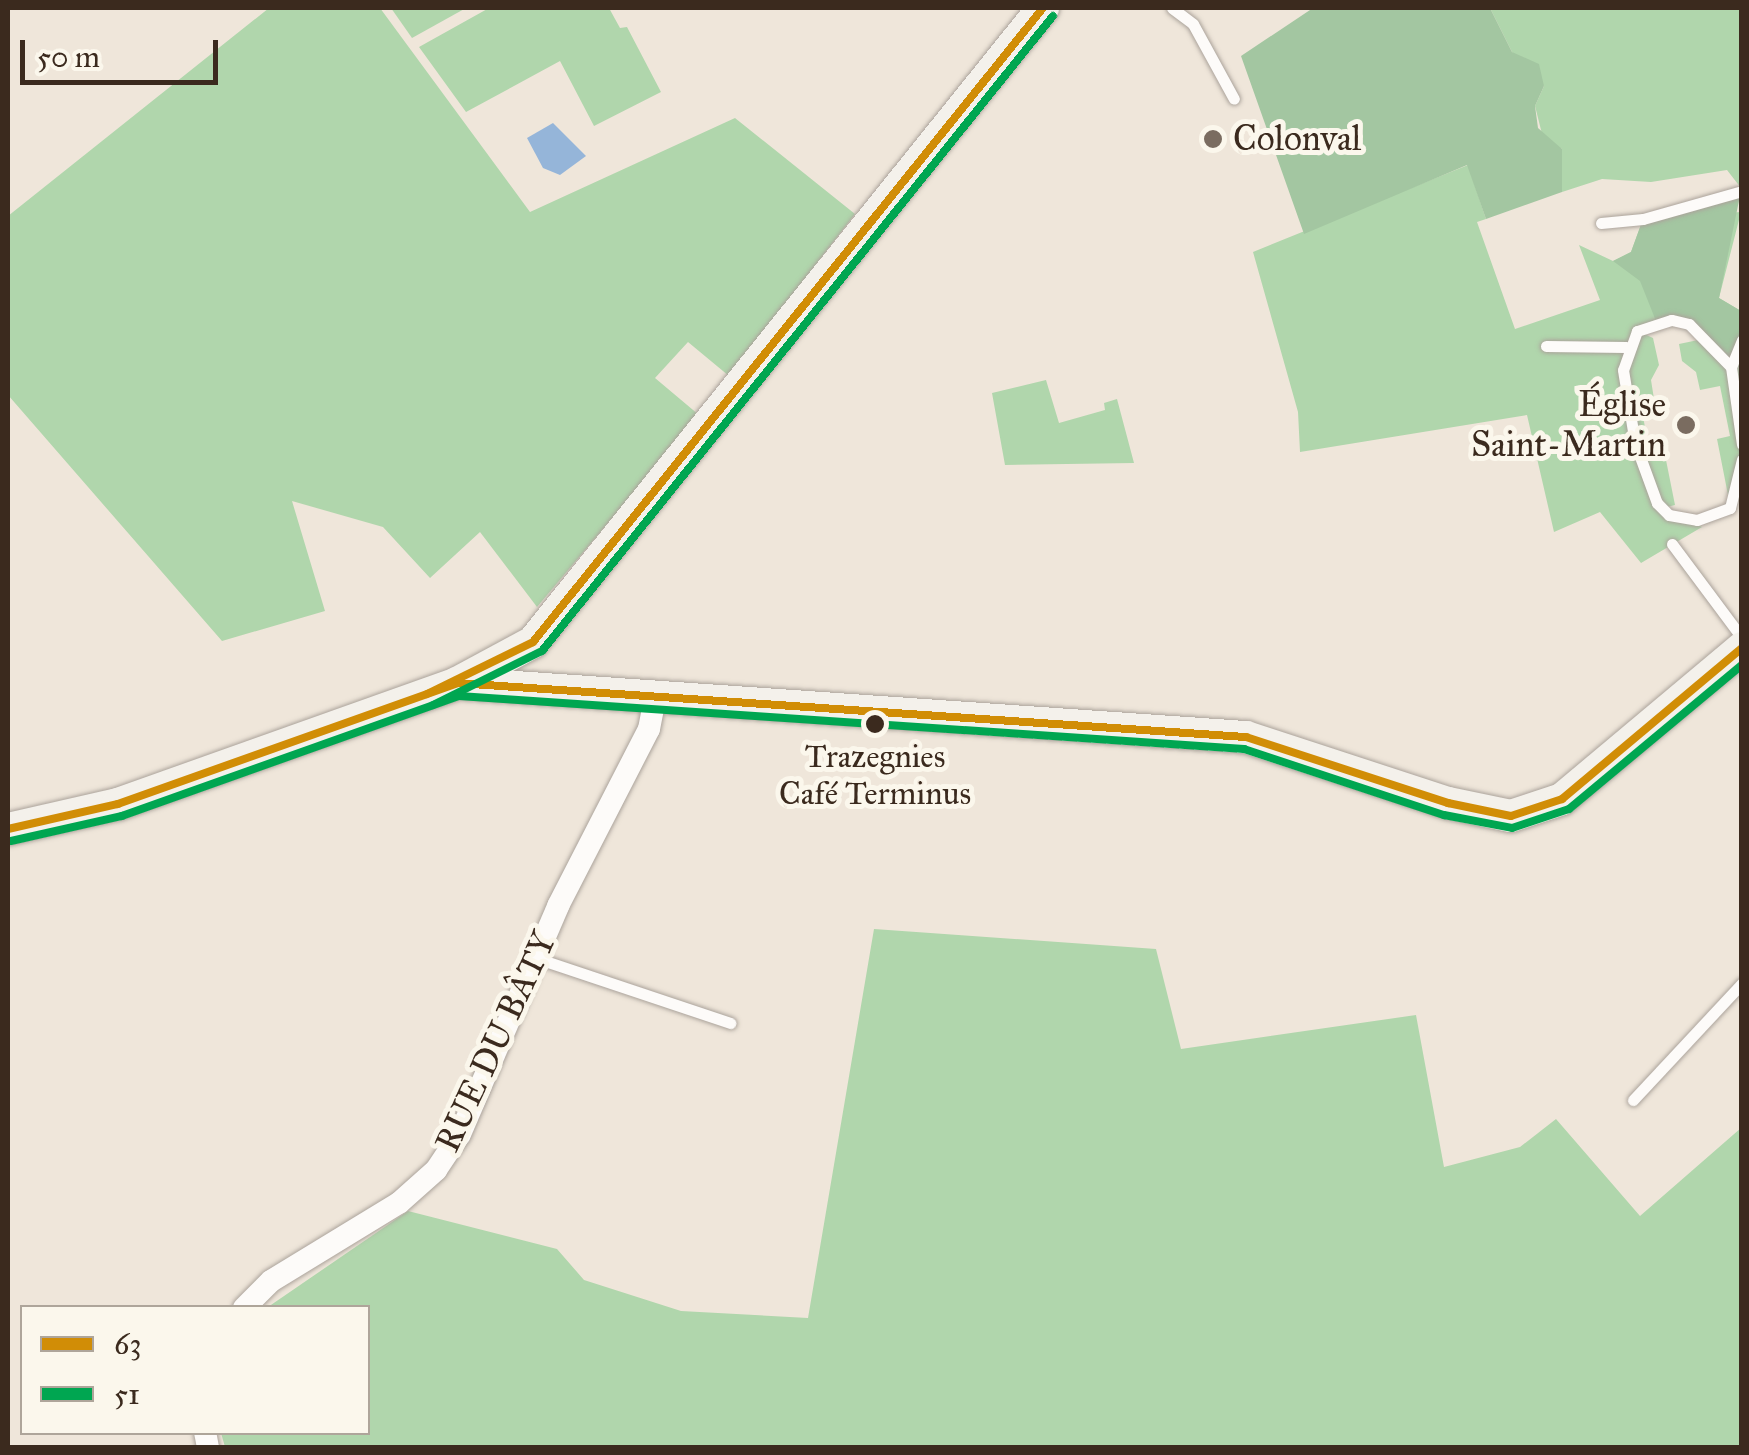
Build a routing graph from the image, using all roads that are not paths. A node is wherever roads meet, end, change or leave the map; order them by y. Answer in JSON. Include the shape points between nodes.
{"nodes":[{"id":1,"x":1043,"y":8,"type":"edge"},
{"id":2,"x":1172,"y":8,"type":"edge"},
{"id":3,"x":1234,"y":99,"type":"dead end"},
{"id":4,"x":1742,"y":191,"type":"edge"},
{"id":5,"x":1601,"y":223,"type":"dead end"},
{"id":6,"x":1742,"y":340,"type":"edge"},
{"id":7,"x":1546,"y":346,"type":"dead end"},
{"id":8,"x":1626,"y":347,"type":"junction"},
{"id":9,"x":1731,"y":367,"type":"junction"},
{"id":10,"x":1742,"y":444,"type":"edge"},
{"id":11,"x":1742,"y":460,"type":"edge"},
{"id":12,"x":1672,"y":544,"type":"dead end"},
{"id":13,"x":1742,"y":638,"type":"edge"},
{"id":14,"x":1742,"y":648,"type":"edge"},
{"id":15,"x":457,"y":683,"type":"junction"},
{"id":16,"x":655,"y":699,"type":"junction"},
{"id":17,"x":8,"y":829,"type":"edge"},
{"id":18,"x":536,"y":958,"type":"junction"},
{"id":19,"x":1742,"y":983,"type":"edge"},
{"id":20,"x":730,"y":1024,"type":"dead end"},
{"id":21,"x":1633,"y":1100,"type":"dead end"},
{"id":22,"x":247,"y":1305,"type":"edge"}],
"edges":[{"from":1,"to":15,"type":"street","via":[[533,642]]},
{"from":2,"to":3,"type":"lane","via":[[1193,24]]},
{"from":4,"to":5,"type":"lane","via":[[1643,219]]},
{"from":6,"to":9,"type":"lane"},
{"from":7,"to":8,"type":"lane"},
{"from":8,"to":9,"type":"lane","via":[[1637,331],[1672,320],[1689,324]]},
{"from":8,"to":11,"type":"lane","via":[[1623,370],[1635,443],[1668,515],[1698,520],[1730,508]]},
{"from":9,"to":10,"type":"lane"},
{"from":12,"to":13,"type":"lane"},
{"from":14,"to":16,"type":"street","via":[[1562,798],[1511,816],[1448,803],[1246,737]]},
{"from":15,"to":16,"type":"street"},
{"from":15,"to":17,"type":"street","via":[[118,804]]},
{"from":16,"to":18,"type":"street","name":"RUE DU BÂTY","via":[[650,729]]},
{"from":18,"to":20,"type":"lane"},
{"from":18,"to":22,"type":"street","name":"RUE DU BÂTY","via":[[460,1134],[436,1170],[399,1203],[271,1281]]},
{"from":19,"to":21,"type":"lane"}]}
